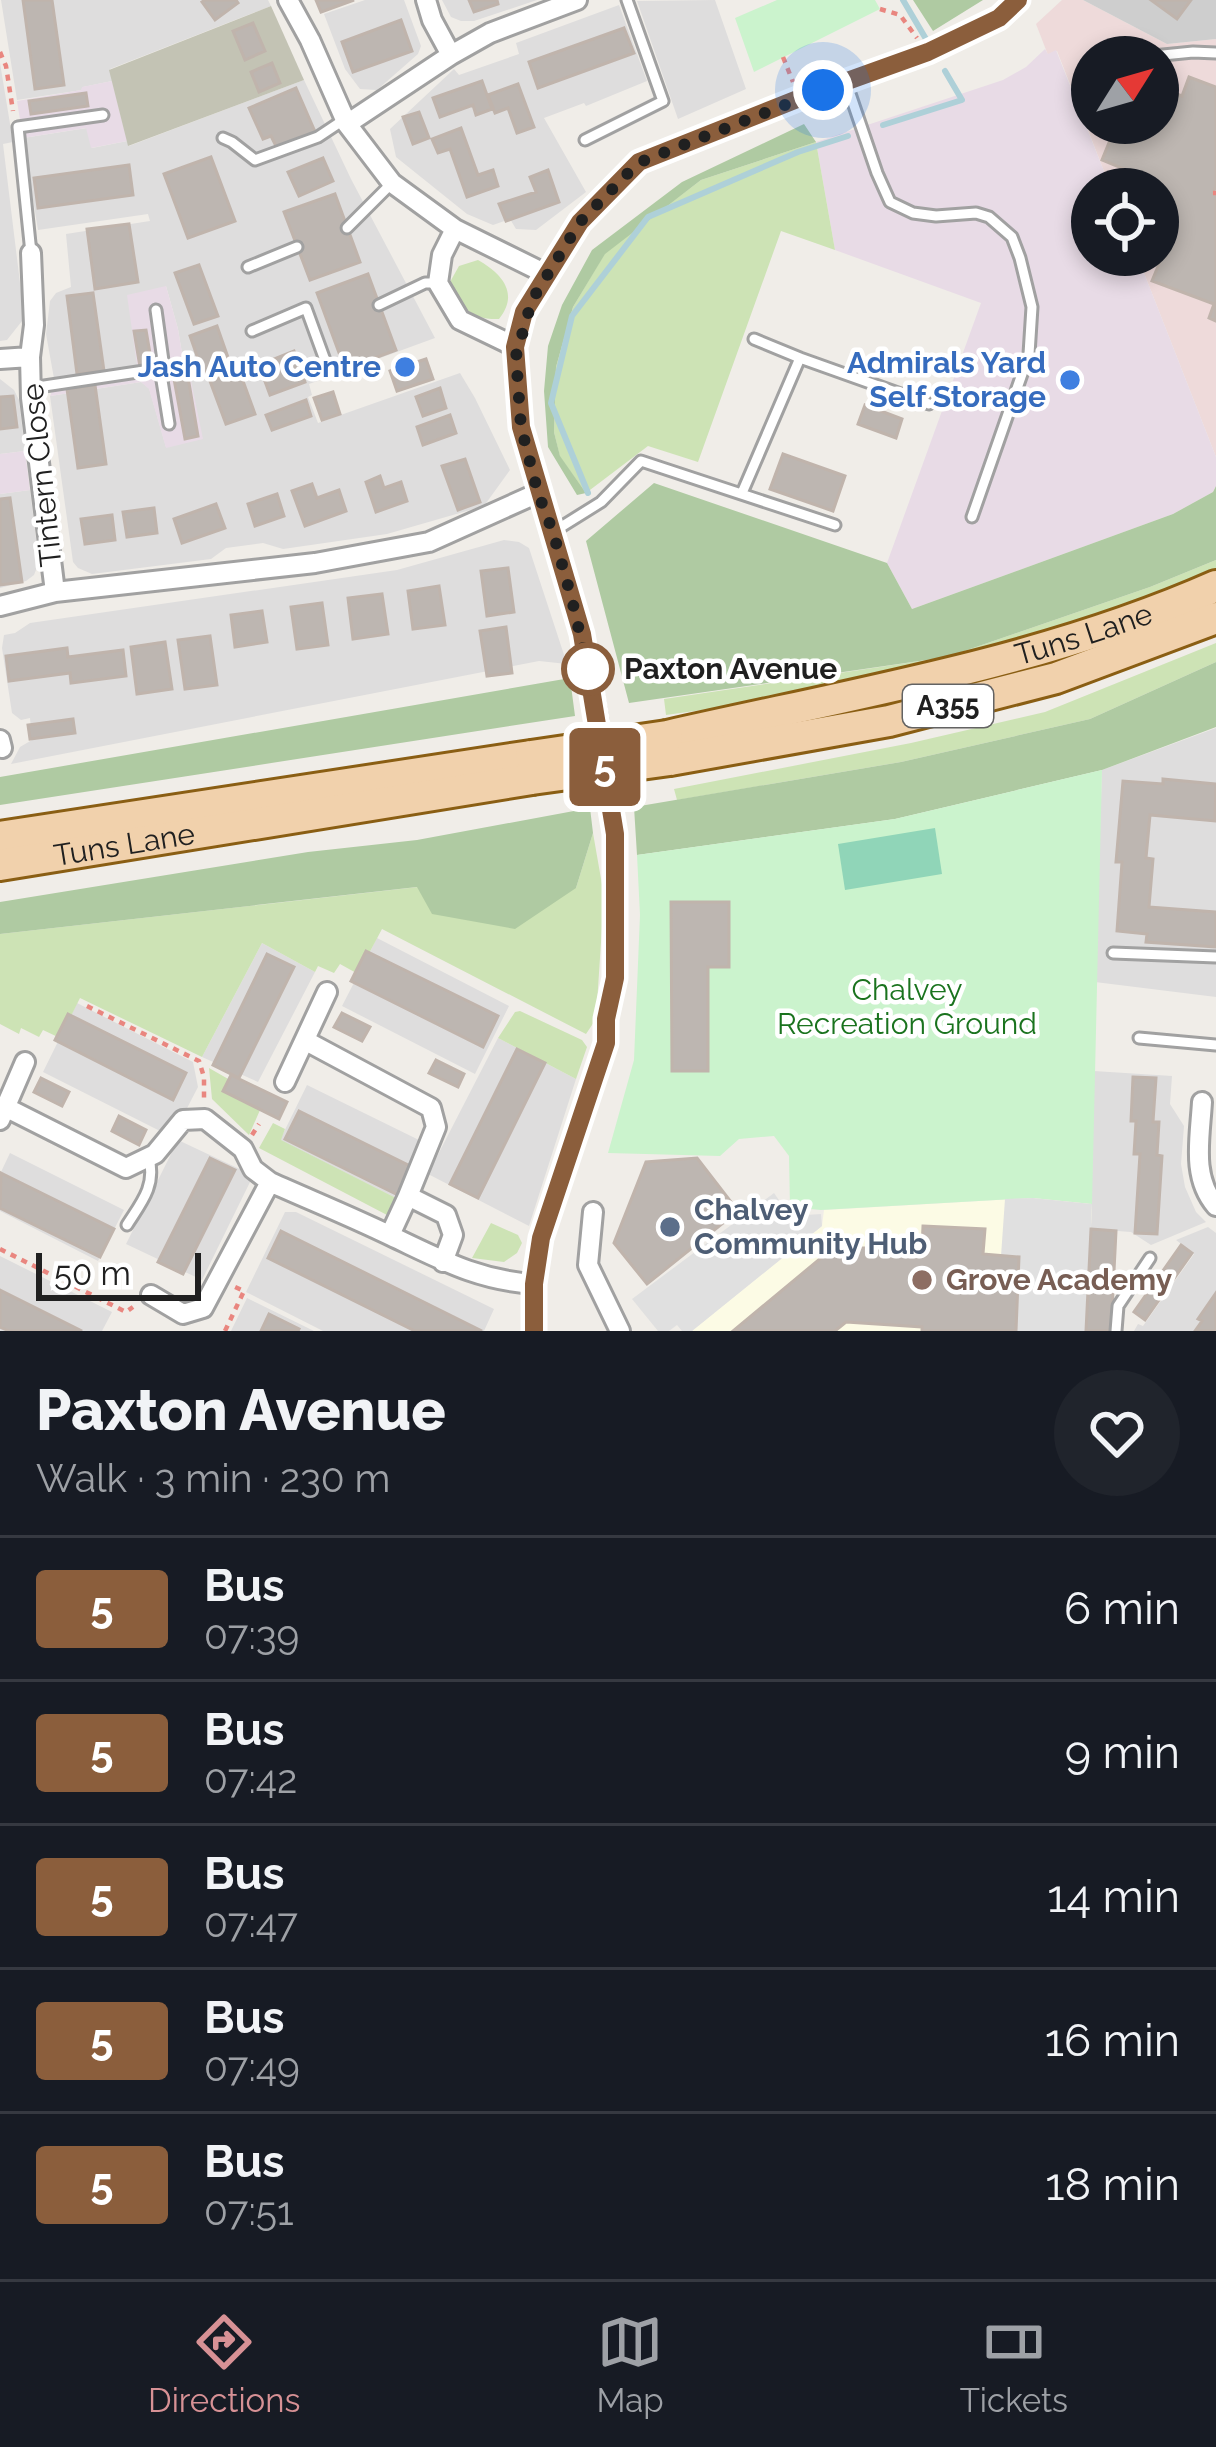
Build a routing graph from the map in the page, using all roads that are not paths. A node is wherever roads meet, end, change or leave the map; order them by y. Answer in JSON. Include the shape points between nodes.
{"nodes":[{"id":1,"x":288,"y":0,"type":"edge"},
{"id":2,"x":426,"y":0,"type":"edge"},
{"id":3,"x":577,"y":0,"type":"edge"},
{"id":4,"x":628,"y":0,"type":"edge"},
{"id":5,"x":1018,"y":0,"type":"edge"},
{"id":6,"x":1179,"y":53,"type":"edge"},
{"id":7,"x":1216,"y":53,"type":"edge"},
{"id":8,"x":452,"y":55,"type":"junction"},
{"id":9,"x":846,"y":82,"type":"junction"},
{"id":10,"x":103,"y":115,"type":"dead end"},
{"id":11,"x":346,"y":122,"type":"junction"},
{"id":12,"x":223,"y":138,"type":"dead end"},
{"id":13,"x":585,"y":140,"type":"dead end"},
{"id":14,"x":392,"y":184,"type":"junction"},
{"id":15,"x":347,"y":228,"type":"dead end"},
{"id":16,"x":455,"y":229,"type":"junction"},
{"id":17,"x":297,"y":247,"type":"dead end"},
{"id":18,"x":31,"y":253,"type":"joint"},
{"id":19,"x":248,"y":267,"type":"dead end"},
{"id":20,"x":546,"y":274,"type":"junction"},
{"id":21,"x":438,"y":283,"type":"junction"},
{"id":22,"x":380,"y":305,"type":"dead end"},
{"id":23,"x":156,"y":310,"type":"dead end"},
{"id":24,"x":328,"y":323,"type":"dead end"},
{"id":25,"x":315,"y":329,"type":"junction"},
{"id":26,"x":252,"y":331,"type":"dead end"},
{"id":27,"x":754,"y":339,"type":"dead end"},
{"id":28,"x":515,"y":347,"type":"junction"},
{"id":29,"x":30,"y":357,"type":"junction"},
{"id":30,"x":800,"y":358,"type":"junction"},
{"id":31,"x":0,"y":359,"type":"edge"},
{"id":32,"x":326,"y":363,"type":"dead end"},
{"id":33,"x":160,"y":368,"type":"junction"},
{"id":34,"x":31,"y":388,"type":"junction"},
{"id":35,"x":929,"y":404,"type":"dead end"},
{"id":36,"x":169,"y":424,"type":"dead end"},
{"id":37,"x":538,"y":493,"type":"junction"},
{"id":38,"x":742,"y":494,"type":"junction"},
{"id":39,"x":972,"y":517,"type":"dead end"},
{"id":40,"x":835,"y":525,"type":"dead end"},
{"id":41,"x":553,"y":532,"type":"junction"},
{"id":42,"x":1216,"y":586,"type":"edge"},
{"id":43,"x":55,"y":592,"type":"junction"},
{"id":44,"x":0,"y":607,"type":"edge"},
{"id":45,"x":1216,"y":618,"type":"edge"},
{"id":46,"x":669,"y":748,"type":"junction"},
{"id":47,"x":532,"y":768,"type":"junction"},
{"id":48,"x":0,"y":837,"type":"edge"},
{"id":49,"x":0,"y":866,"type":"edge"},
{"id":50,"x":1113,"y":953,"type":"dead end"},
{"id":51,"x":1216,"y":957,"type":"edge"},
{"id":52,"x":327,"y":992,"type":"dead end"},
{"id":53,"x":1139,"y":1038,"type":"dead end"},
{"id":54,"x":306,"y":1041,"type":"junction"},
{"id":55,"x":1216,"y":1045,"type":"edge"},
{"id":56,"x":26,"y":1062,"type":"dead end"},
{"id":57,"x":285,"y":1082,"type":"dead end"},
{"id":58,"x":1202,"y":1102,"type":"edge"},
{"id":59,"x":3,"y":1114,"type":"edge"},
{"id":60,"x":148,"y":1157,"type":"junction"},
{"id":61,"x":270,"y":1182,"type":"junction"},
{"id":62,"x":408,"y":1196,"type":"junction"},
{"id":63,"x":1216,"y":1206,"type":"edge"},
{"id":64,"x":593,"y":1212,"type":"dead end"},
{"id":65,"x":127,"y":1225,"type":"dead end"},
{"id":66,"x":390,"y":1235,"type":"junction"},
{"id":67,"x":1150,"y":1258,"type":"dead end"},
{"id":68,"x":443,"y":1262,"type":"junction"},
{"id":69,"x":534,"y":1284,"type":"junction"},
{"id":70,"x":151,"y":1294,"type":"road end"},
{"id":71,"x":534,"y":1331,"type":"edge"},
{"id":72,"x":620,"y":1331,"type":"edge"},
{"id":73,"x":1116,"y":1331,"type":"edge"}],
"edges":[{"from":1,"to":11,"type":"street"},
{"from":2,"to":8,"type":"street"},
{"from":3,"to":8,"type":"street"},
{"from":4,"to":13,"type":"lane","via":[[663,101]]},
{"from":5,"to":9,"type":"street","via":[[999,18],[928,52]]},
{"from":6,"to":7,"type":"lane"},
{"from":8,"to":11,"type":"street"},
{"from":9,"to":20,"type":"street","via":[[639,162],[580,222]]},
{"from":9,"to":39,"type":"lane","via":[[890,202],[913,213],[989,218],[1012,237],[1020,258],[1032,307],[1029,354]]},
{"from":10,"to":18,"type":"lane","via":[[18,127]]},
{"from":11,"to":12,"type":"lane","via":[[255,160]]},
{"from":11,"to":14,"type":"street"},
{"from":14,"to":15,"type":"lane"},
{"from":14,"to":16,"type":"street"},
{"from":16,"to":20,"type":"street"},
{"from":16,"to":21,"type":"street"},
{"from":17,"to":19,"type":"lane"},
{"from":18,"to":29,"type":"street","name":"Tintern Close"},
{"from":20,"to":28,"type":"street"},
{"from":21,"to":22,"type":"lane"},
{"from":21,"to":28,"type":"street","via":[[460,320]]},
{"from":23,"to":33,"type":"lane"},
{"from":24,"to":25,"type":"lane"},
{"from":25,"to":26,"type":"lane","via":[[306,308]]},
{"from":25,"to":32,"type":"lane"},
{"from":27,"to":30,"type":"lane"},
{"from":28,"to":37,"type":"street","via":[[521,427]]},
{"from":29,"to":31,"type":"street","name":"Tintern Close"},
{"from":29,"to":34,"type":"street","name":"Tintern Close"},
{"from":30,"to":35,"type":"lane"},
{"from":30,"to":38,"type":"lane"},
{"from":33,"to":34,"type":"lane"},
{"from":33,"to":36,"type":"lane"},
{"from":34,"to":43,"type":"street","name":"Tintern Close"},
{"from":37,"to":41,"type":"street"},
{"from":37,"to":43,"type":"street","via":[[429,542]]},
{"from":38,"to":40,"type":"lane"},
{"from":38,"to":41,"type":"lane","via":[[641,461],[601,502]]},
{"from":41,"to":69,"type":"street","via":[[582,634],[615,834],[615,978],[606,1043],[541,1238]]},
{"from":42,"to":46,"type":"main road","name":"Tuns Lane","number":"A355","via":[[1017,656]]},
{"from":43,"to":44,"type":"street"},
{"from":45,"to":46,"type":"main road","name":"Tuns Lane","number":"A355","via":[[1035,683],[889,721]]},
{"from":46,"to":47,"type":"main road","number":"A355","bridge":true},
{"from":47,"to":48,"type":"main road","name":"Tuns Lane","number":"A355"},
{"from":47,"to":49,"type":"main road","name":"Tuns Lane","number":"A355"},
{"from":50,"to":51,"type":"lane"},
{"from":52,"to":54,"type":"street"},
{"from":53,"to":55,"type":"lane"},
{"from":54,"to":57,"type":"street"},
{"from":54,"to":62,"type":"street","via":[[431,1108],[436,1127]]},
{"from":56,"to":59,"type":"street"},
{"from":58,"to":63,"type":"street","via":[[1198,1168]]},
{"from":59,"to":60,"type":"street","via":[[126,1168]]},
{"from":60,"to":61,"type":"street","via":[[183,1120],[205,1119]]},
{"from":60,"to":65,"type":"lane","via":[[151,1186]]},
{"from":61,"to":66,"type":"street"},
{"from":61,"to":70,"type":"street","via":[[203,1308],[183,1314]]},
{"from":62,"to":66,"type":"street"},
{"from":62,"to":68,"type":"street","via":[[446,1215],[453,1235]]},
{"from":64,"to":72,"type":"street","via":[[588,1265]]},
{"from":66,"to":68,"type":"street"},
{"from":67,"to":73,"type":"lane","via":[[1118,1306]]},
{"from":68,"to":69,"type":"street"},
{"from":69,"to":71,"type":"street"}]}
